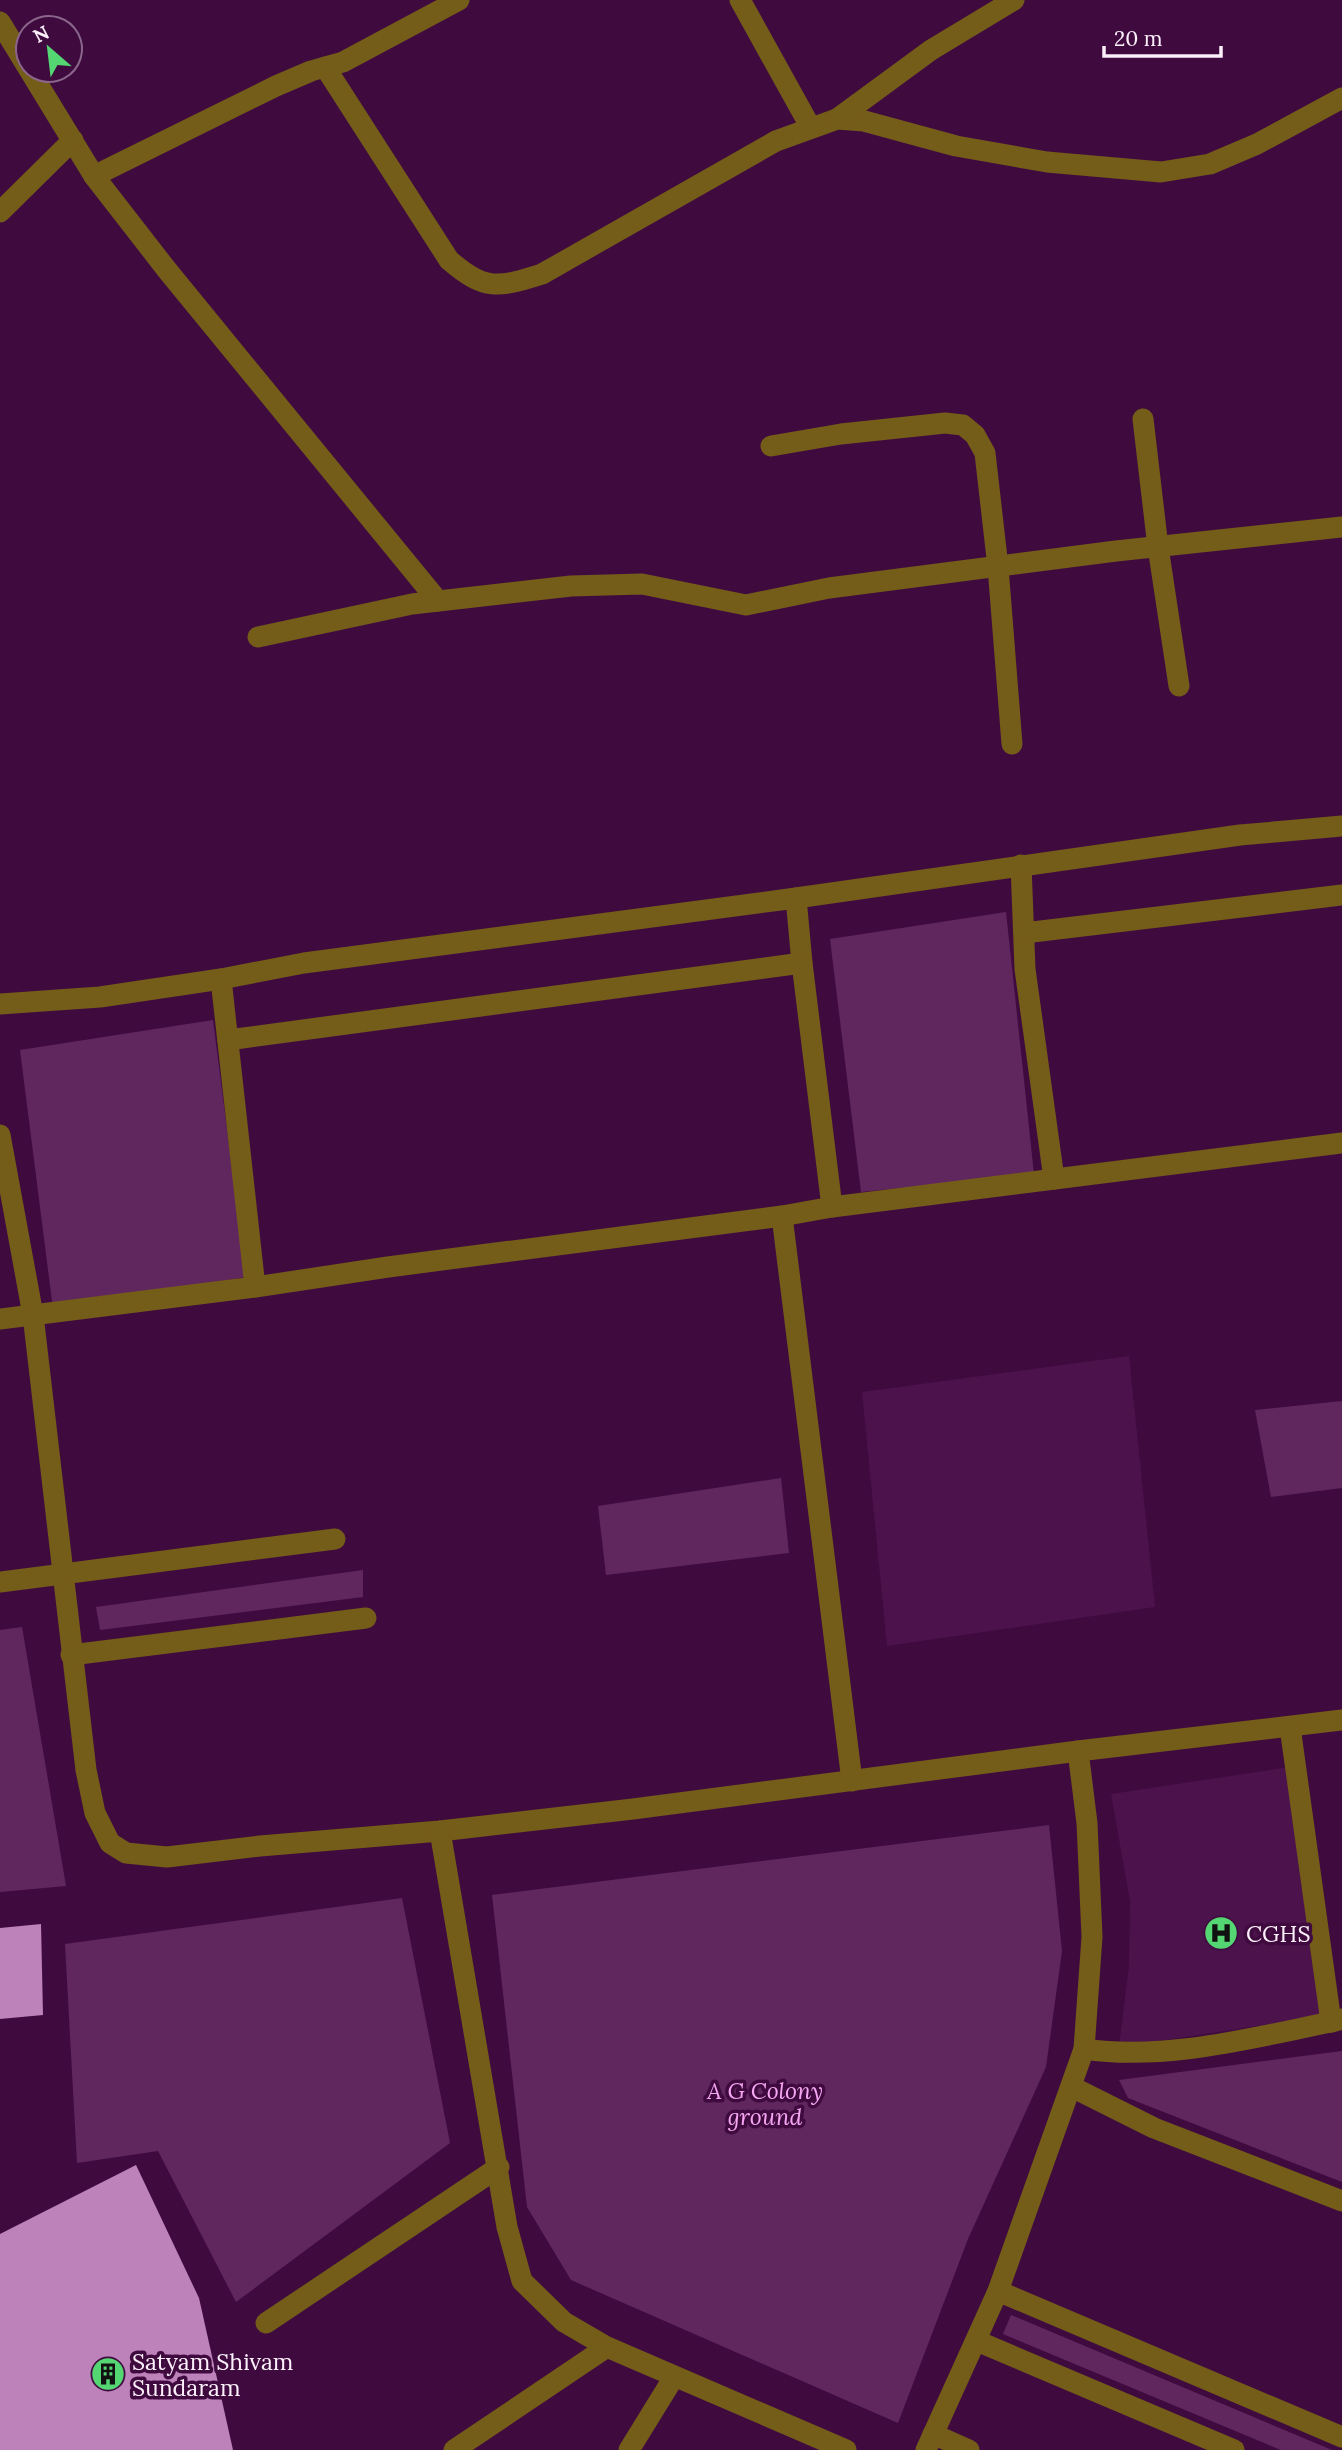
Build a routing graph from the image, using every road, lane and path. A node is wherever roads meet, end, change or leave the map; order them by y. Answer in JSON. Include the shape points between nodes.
{"nodes":[{"id":1,"x":459,"y":0,"type":"edge"},
{"id":2,"x":740,"y":0,"type":"edge"},
{"id":3,"x":1014,"y":0,"type":"edge"},
{"id":4,"x":0,"y":22,"type":"edge"},
{"id":5,"x":325,"y":67,"type":"junction"},
{"id":6,"x":1342,"y":98,"type":"edge"},
{"id":7,"x":836,"y":119,"type":"junction"},
{"id":8,"x":811,"y":128,"type":"junction"},
{"id":9,"x":73,"y":140,"type":"junction"},
{"id":10,"x":94,"y":176,"type":"junction"},
{"id":11,"x":0,"y":212,"type":"edge"},
{"id":12,"x":1143,"y":419,"type":"dead end"},
{"id":13,"x":771,"y":446,"type":"dead end"},
{"id":14,"x":1342,"y":527,"type":"edge"},
{"id":15,"x":1158,"y":547,"type":"junction"},
{"id":16,"x":998,"y":567,"type":"junction"},
{"id":17,"x":438,"y":601,"type":"junction"},
{"id":18,"x":258,"y":637,"type":"dead end"},
{"id":19,"x":1179,"y":686,"type":"dead end"},
{"id":20,"x":1012,"y":744,"type":"dead end"},
{"id":21,"x":1342,"y":826,"type":"edge"},
{"id":22,"x":1021,"y":865,"type":"junction"},
{"id":23,"x":1342,"y":895,"type":"edge"},
{"id":24,"x":796,"y":898,"type":"junction"},
{"id":25,"x":1024,"y":933,"type":"junction"},
{"id":26,"x":802,"y":964,"type":"junction"},
{"id":27,"x":221,"y":979,"type":"junction"},
{"id":28,"x":0,"y":1004,"type":"edge"},
{"id":29,"x":228,"y":1040,"type":"junction"},
{"id":30,"x":0,"y":1135,"type":"edge"},
{"id":31,"x":1342,"y":1143,"type":"edge"},
{"id":32,"x":2,"y":1160,"type":"edge"},
{"id":33,"x":1054,"y":1179,"type":"junction"},
{"id":34,"x":832,"y":1207,"type":"junction"},
{"id":35,"x":782,"y":1216,"type":"junction"},
{"id":36,"x":255,"y":1287,"type":"junction"},
{"id":37,"x":33,"y":1315,"type":"junction"},
{"id":38,"x":0,"y":1319,"type":"edge"},
{"id":39,"x":335,"y":1539,"type":"dead end"},
{"id":40,"x":61,"y":1576,"type":"junction"},
{"id":41,"x":0,"y":1582,"type":"edge"},
{"id":42,"x":366,"y":1618,"type":"dead end"},
{"id":43,"x":71,"y":1655,"type":"junction"},
{"id":44,"x":1342,"y":1720,"type":"edge"},
{"id":45,"x":1290,"y":1727,"type":"junction"},
{"id":46,"x":1078,"y":1751,"type":"junction"},
{"id":47,"x":852,"y":1781,"type":"junction"},
{"id":48,"x":440,"y":1831,"type":"junction"},
{"id":49,"x":1337,"y":2021,"type":"edge"},
{"id":50,"x":1084,"y":2049,"type":"junction"},
{"id":51,"x":1072,"y":2087,"type":"junction"},
{"id":52,"x":499,"y":2167,"type":"junction"},
{"id":53,"x":1342,"y":2201,"type":"edge"},
{"id":54,"x":998,"y":2291,"type":"junction"},
{"id":55,"x":266,"y":2323,"type":"dead end"},
{"id":56,"x":976,"y":2341,"type":"junction"},
{"id":57,"x":607,"y":2347,"type":"junction"},
{"id":58,"x":674,"y":2377,"type":"junction"},
{"id":59,"x":1342,"y":2437,"type":"edge"},
{"id":60,"x":929,"y":2442,"type":"edge"},
{"id":61,"x":454,"y":2450,"type":"edge"},
{"id":62,"x":629,"y":2450,"type":"edge"},
{"id":63,"x":846,"y":2450,"type":"edge"},
{"id":64,"x":970,"y":2450,"type":"edge"},
{"id":65,"x":1234,"y":2450,"type":"edge"}],
"edges":[{"from":1,"to":5,"type":"street","via":[[343,62]]},
{"from":2,"to":8,"type":"street"},
{"from":3,"to":7,"type":"street","via":[[930,50]]},
{"from":4,"to":9,"type":"street"},
{"from":5,"to":8,"type":"street","via":[[449,260],[468,276],[491,285],[542,274],[775,141]]},
{"from":5,"to":10,"type":"street","via":[[276,86]]},
{"from":6,"to":7,"type":"street","via":[[1210,164],[1161,172],[1047,162],[945,144],[890,126]]},
{"from":7,"to":8,"type":"street"},
{"from":9,"to":10,"type":"street"},
{"from":9,"to":11,"type":"street"},
{"from":10,"to":17,"type":"street"},
{"from":12,"to":15,"type":"street"},
{"from":13,"to":16,"type":"street","via":[[899,427],[962,425],[975,435],[985,453]]},
{"from":14,"to":15,"type":"street"},
{"from":15,"to":16,"type":"street"},
{"from":15,"to":19,"type":"street"},
{"from":16,"to":17,"type":"street","via":[[746,605],[631,584]]},
{"from":16,"to":20,"type":"street"},
{"from":17,"to":18,"type":"street"},
{"from":21,"to":22,"type":"street"},
{"from":22,"to":24,"type":"street"},
{"from":22,"to":25,"type":"street"},
{"from":23,"to":25,"type":"street"},
{"from":24,"to":26,"type":"street"},
{"from":24,"to":27,"type":"street","via":[[282,966]]},
{"from":25,"to":33,"type":"street"},
{"from":26,"to":29,"type":"street"},
{"from":26,"to":34,"type":"street"},
{"from":27,"to":28,"type":"street","via":[[100,997]]},
{"from":27,"to":29,"type":"street"},
{"from":29,"to":36,"type":"street"},
{"from":30,"to":32,"type":"street"},
{"from":31,"to":33,"type":"street"},
{"from":32,"to":37,"type":"street"},
{"from":33,"to":34,"type":"street"},
{"from":34,"to":35,"type":"street"},
{"from":35,"to":36,"type":"street"},
{"from":35,"to":47,"type":"street"},
{"from":36,"to":37,"type":"street"},
{"from":37,"to":38,"type":"street"},
{"from":37,"to":40,"type":"street"},
{"from":39,"to":40,"type":"street"},
{"from":40,"to":41,"type":"street"},
{"from":40,"to":43,"type":"street"},
{"from":42,"to":43,"type":"street"},
{"from":43,"to":48,"type":"street","via":[[95,1813],[110,1843],[126,1853],[167,1857]]},
{"from":44,"to":45,"type":"street"},
{"from":45,"to":46,"type":"street"},
{"from":45,"to":49,"type":"street"},
{"from":46,"to":47,"type":"street"},
{"from":46,"to":50,"type":"street","via":[[1087,1823],[1092,1937]]},
{"from":47,"to":48,"type":"street"},
{"from":48,"to":52,"type":"street"},
{"from":49,"to":50,"type":"street","via":[[1149,2053]]},
{"from":50,"to":51,"type":"street"},
{"from":51,"to":53,"type":"street","via":[[1154,2127]]},
{"from":51,"to":54,"type":"street"},
{"from":52,"to":55,"type":"street"},
{"from":52,"to":57,"type":"street","via":[[522,2281],[564,2322]]},
{"from":54,"to":56,"type":"street"},
{"from":54,"to":59,"type":"street"},
{"from":56,"to":60,"type":"street"},
{"from":56,"to":65,"type":"street"},
{"from":57,"to":58,"type":"street"},
{"from":57,"to":61,"type":"street"},
{"from":58,"to":62,"type":"street"},
{"from":58,"to":63,"type":"street"},
{"from":60,"to":64,"type":"street"}]}
